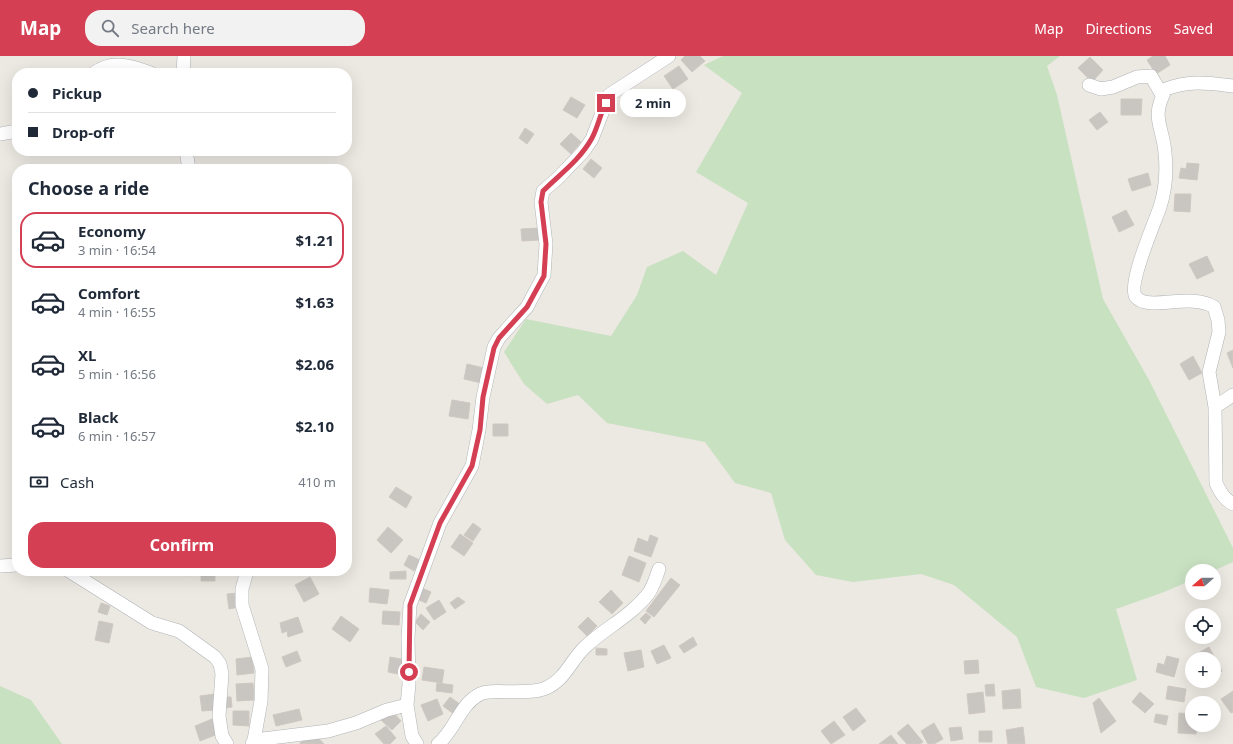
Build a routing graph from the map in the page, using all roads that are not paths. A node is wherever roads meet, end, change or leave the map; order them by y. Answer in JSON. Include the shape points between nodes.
{"nodes":[{"id":1,"x":184,"y":56,"type":"edge"},
{"id":2,"x":669,"y":56,"type":"edge"},
{"id":3,"x":100,"y":68,"type":"edge"},
{"id":4,"x":137,"y":68,"type":"edge"},
{"id":5,"x":183,"y":68,"type":"edge"},
{"id":6,"x":1089,"y":85,"type":"dead end"},
{"id":7,"x":1233,"y":86,"type":"edge"},
{"id":8,"x":1162,"y":95,"type":"junction"},
{"id":9,"x":12,"y":132,"type":"edge"},
{"id":10,"x":0,"y":134,"type":"edge"},
{"id":11,"x":1233,"y":395,"type":"edge"},
{"id":12,"x":1215,"y":407,"type":"junction"},
{"id":13,"x":1233,"y":504,"type":"edge"},
{"id":14,"x":12,"y":565,"type":"edge"},
{"id":15,"x":0,"y":566,"type":"edge"},
{"id":16,"x":659,"y":569,"type":"dead end"},
{"id":17,"x":77,"y":576,"type":"edge"},
{"id":18,"x":246,"y":576,"type":"edge"},
{"id":19,"x":407,"y":705,"type":"junction"},
{"id":20,"x":253,"y":742,"type":"edge"},
{"id":21,"x":227,"y":744,"type":"edge"},
{"id":22,"x":416,"y":744,"type":"edge"},
{"id":23,"x":438,"y":744,"type":"edge"}],
"edges":[{"from":1,"to":5,"type":"street"},
{"from":2,"to":19,"type":"street","via":[[609,95],[592,138],[583,152],[543,191],[541,202],[546,244],[544,276],[527,307],[499,338],[494,348],[472,466],[440,523],[410,605]]},
{"from":3,"to":4,"type":"street","via":[[116,64]]},
{"from":6,"to":8,"type":"street","via":[[1100,90],[1113,88],[1137,77],[1151,76]]},
{"from":7,"to":8,"type":"street","via":[[1204,82],[1182,83],[1166,89]]},
{"from":8,"to":12,"type":"street","via":[[1157,110],[1165,153],[1164,186],[1160,208],[1138,269],[1135,296],[1151,303],[1190,300],[1207,302],[1214,307],[1219,332],[1209,372]]},
{"from":9,"to":10,"type":"street"},
{"from":11,"to":12,"type":"street"},
{"from":12,"to":13,"type":"street","via":[[1216,483],[1227,501]]},
{"from":14,"to":15,"type":"street"},
{"from":16,"to":23,"type":"street","via":[[649,593],[616,625],[584,648],[560,679],[547,688],[532,692],[482,692],[462,709]]},
{"from":17,"to":21,"type":"street","via":[[152,624],[179,630],[215,657],[222,674],[219,716],[222,736]]},
{"from":18,"to":20,"type":"street","via":[[242,605],[262,669],[261,701]]},
{"from":19,"to":20,"type":"street","via":[[328,731]]},
{"from":19,"to":22,"type":"street","via":[[412,736]]}]}
